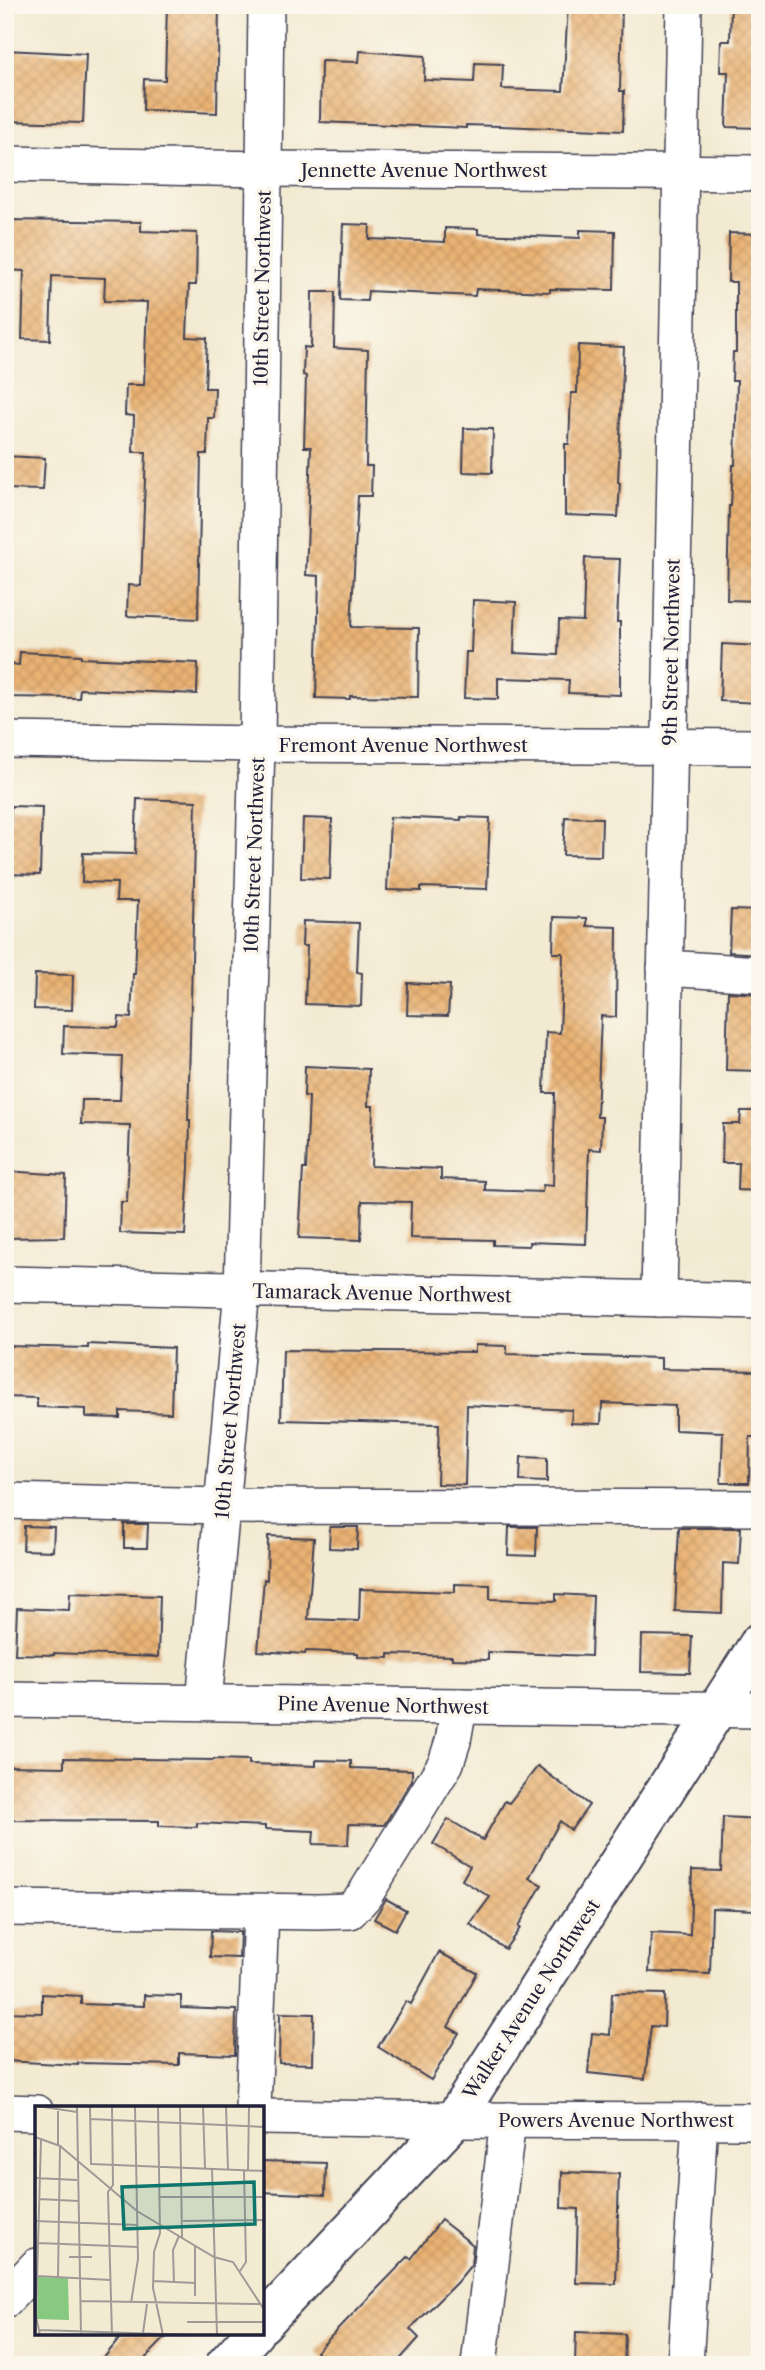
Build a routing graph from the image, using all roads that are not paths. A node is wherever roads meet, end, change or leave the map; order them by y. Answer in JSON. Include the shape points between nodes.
{"nodes":[{"id":1,"x":266,"y":5,"type":"edge"},
{"id":2,"x":684,"y":5,"type":"edge"},
{"id":3,"x":5,"y":164,"type":"edge"},
{"id":4,"x":263,"y":169,"type":"junction"},
{"id":5,"x":680,"y":172,"type":"junction"},
{"id":6,"x":760,"y":173,"type":"edge"},
{"id":7,"x":5,"y":740,"type":"edge"},
{"id":8,"x":257,"y":744,"type":"junction"},
{"id":9,"x":669,"y":746,"type":"junction"},
{"id":10,"x":760,"y":747,"type":"edge"},
{"id":11,"x":665,"y":968,"type":"junction"},
{"id":12,"x":760,"y":974,"type":"edge"},
{"id":13,"x":5,"y":1284,"type":"edge"},
{"id":14,"x":242,"y":1290,"type":"junction"},
{"id":15,"x":659,"y":1299,"type":"junction"},
{"id":16,"x":760,"y":1301,"type":"edge"},
{"id":17,"x":5,"y":1500,"type":"edge"},
{"id":18,"x":222,"y":1506,"type":"junction"},
{"id":19,"x":760,"y":1508,"type":"edge"},
{"id":20,"x":760,"y":1642,"type":"edge"},
{"id":21,"x":5,"y":1700,"type":"edge"},
{"id":22,"x":204,"y":1702,"type":"junction"},
{"id":23,"x":459,"y":1706,"type":"junction"},
{"id":24,"x":716,"y":1709,"type":"junction"},
{"id":25,"x":760,"y":1710,"type":"edge"},
{"id":26,"x":5,"y":1908,"type":"edge"},
{"id":27,"x":261,"y":1912,"type":"junction"},
{"id":28,"x":253,"y":2106,"type":"edge"},
{"id":29,"x":5,"y":2112,"type":"edge"},
{"id":30,"x":35,"y":2113,"type":"edge"},
{"id":31,"x":264,"y":2117,"type":"edge"},
{"id":32,"x":454,"y":2120,"type":"junction"},
{"id":33,"x":508,"y":2120,"type":"junction"},
{"id":34,"x":700,"y":2120,"type":"junction"},
{"id":35,"x":760,"y":2120,"type":"edge"},
{"id":36,"x":35,"y":2268,"type":"edge"},
{"id":37,"x":5,"y":2300,"type":"edge"},
{"id":38,"x":264,"y":2322,"type":"edge"},
{"id":39,"x":252,"y":2335,"type":"edge"},
{"id":40,"x":225,"y":2365,"type":"edge"},
{"id":41,"x":479,"y":2365,"type":"edge"},
{"id":42,"x":685,"y":2365,"type":"edge"}],
"edges":[{"from":1,"to":4,"type":"street","name":"10th Street Northwest"},
{"from":2,"to":5,"type":"street","name":"9th Street Northwest"},
{"from":3,"to":4,"type":"street","name":"Jennette Avenue Northwest"},
{"from":4,"to":5,"type":"street","name":"Jennette Avenue Northwest"},
{"from":4,"to":8,"type":"street","name":"10th Street Northwest"},
{"from":5,"to":6,"type":"street","name":"Jennette Avenue Northwest"},
{"from":5,"to":9,"type":"street","name":"9th Street Northwest"},
{"from":7,"to":8,"type":"street","name":"Fremont Avenue Northwest"},
{"from":8,"to":9,"type":"street","name":"Fremont Avenue Northwest"},
{"from":8,"to":14,"type":"street","name":"10th Street Northwest"},
{"from":9,"to":10,"type":"street","name":"Fremont Avenue Northwest"},
{"from":9,"to":11,"type":"street","name":"9th Street Northwest"},
{"from":11,"to":12,"type":"street"},
{"from":11,"to":15,"type":"street","name":"9th Street Northwest"},
{"from":13,"to":14,"type":"street","name":"Tamarack Avenue Northwest"},
{"from":14,"to":15,"type":"street","name":"Tamarack Avenue Northwest"},
{"from":14,"to":18,"type":"street","name":"10th Street Northwest"},
{"from":15,"to":16,"type":"street","name":"Tamarack Avenue Northwest"},
{"from":17,"to":18,"type":"street"},
{"from":18,"to":19,"type":"street"},
{"from":18,"to":22,"type":"street","name":"10th Street Northwest"},
{"from":20,"to":24,"type":"main road","name":"Walker Avenue Northwest"},
{"from":21,"to":22,"type":"street","name":"Pine Avenue Northwest"},
{"from":22,"to":23,"type":"street","name":"Pine Avenue Northwest"},
{"from":23,"to":24,"type":"street","name":"Pine Avenue Northwest"},
{"from":23,"to":27,"type":"street","via":[[446,1763],[364,1896],[350,1911]]},
{"from":24,"to":25,"type":"street","name":"Pine Avenue Northwest"},
{"from":24,"to":32,"type":"main road","name":"Walker Avenue Northwest"},
{"from":26,"to":27,"type":"street"},
{"from":27,"to":28,"type":"street"},
{"from":29,"to":30,"type":"street"},
{"from":31,"to":32,"type":"street","name":"Powers Avenue Northwest"},
{"from":32,"to":33,"type":"street","name":"Powers Avenue Northwest"},
{"from":32,"to":38,"type":"main road","name":"Walker Avenue Northwest"},
{"from":33,"to":34,"type":"street","name":"Powers Avenue Northwest"},
{"from":33,"to":41,"type":"street"},
{"from":34,"to":35,"type":"street","name":"Powers Avenue Northwest"},
{"from":34,"to":42,"type":"street"},
{"from":36,"to":37,"type":"street"},
{"from":39,"to":40,"type":"main road"}]}
